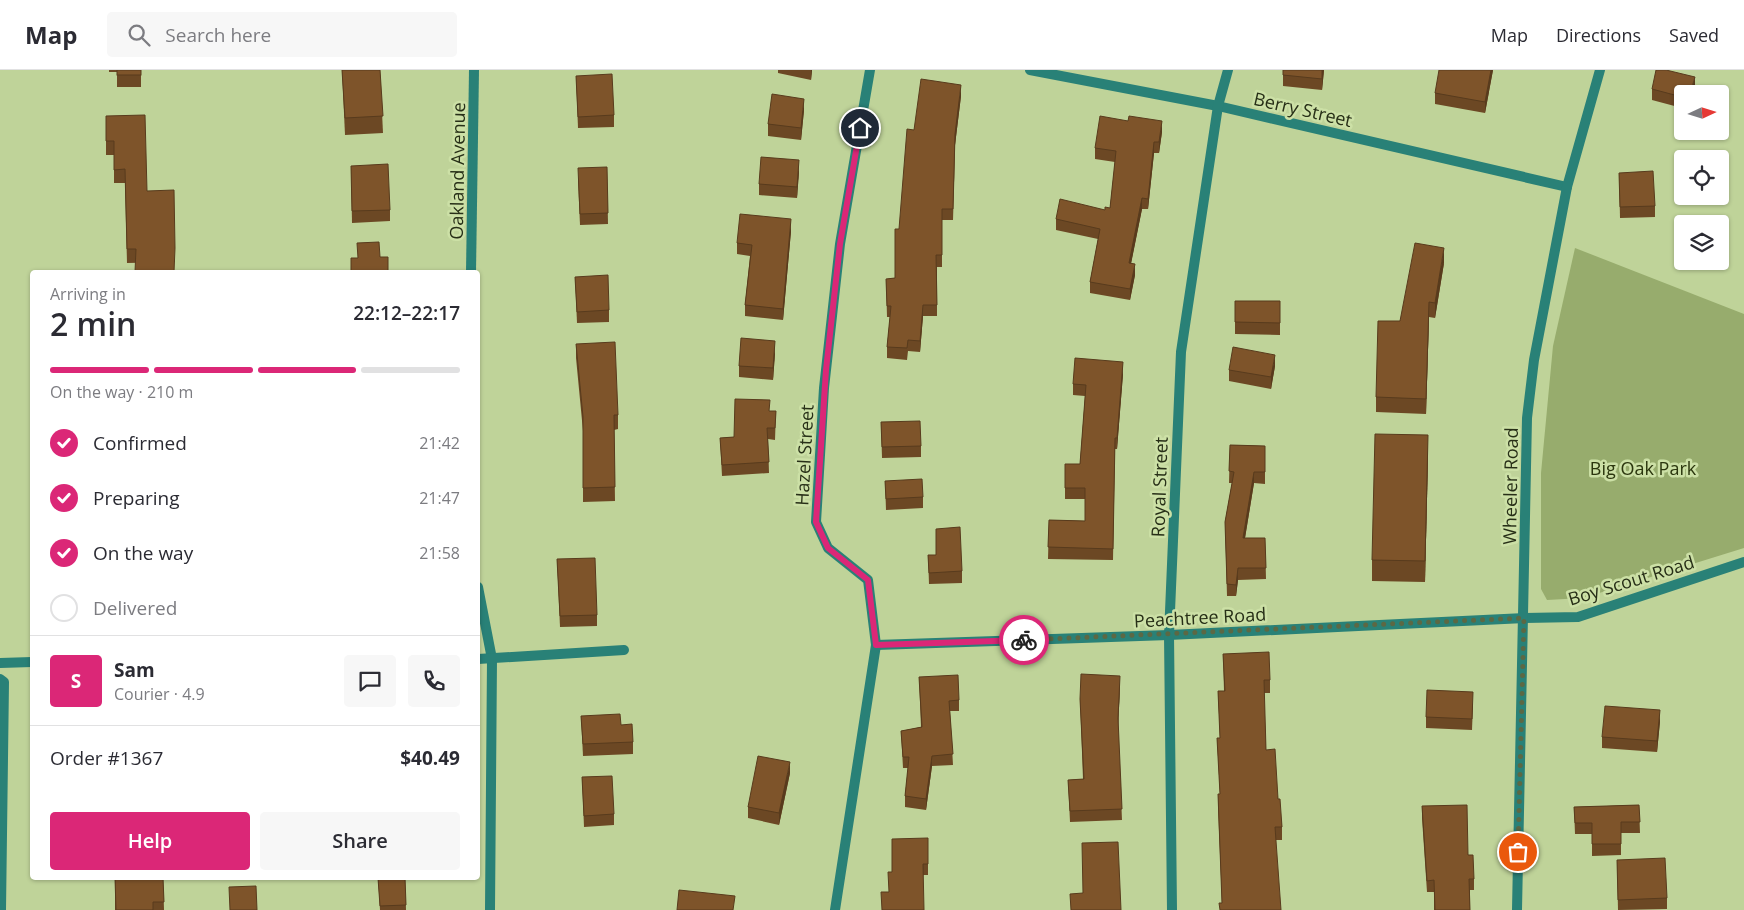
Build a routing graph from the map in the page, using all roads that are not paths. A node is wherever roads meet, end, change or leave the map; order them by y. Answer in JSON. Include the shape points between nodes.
{"nodes":[{"id":1,"x":474,"y":70,"type":"edge"},
{"id":2,"x":870,"y":70,"type":"edge"},
{"id":3,"x":1030,"y":70,"type":"edge"},
{"id":4,"x":1228,"y":70,"type":"edge"},
{"id":5,"x":1600,"y":70,"type":"edge"},
{"id":6,"x":1218,"y":106,"type":"junction"},
{"id":7,"x":1567,"y":187,"type":"junction"},
{"id":8,"x":471,"y":270,"type":"edge"},
{"id":9,"x":1744,"y":562,"type":"edge"},
{"id":10,"x":480,"y":596,"type":"edge"},
{"id":11,"x":1524,"y":618,"type":"junction"},
{"id":12,"x":1169,"y":635,"type":"junction"},
{"id":13,"x":876,"y":645,"type":"junction"},
{"id":14,"x":624,"y":650,"type":"dead end"},
{"id":15,"x":480,"y":659,"type":"edge"},
{"id":16,"x":492,"y":659,"type":"junction"},
{"id":17,"x":30,"y":662,"type":"edge"},
{"id":18,"x":0,"y":663,"type":"edge"},
{"id":19,"x":0,"y":679,"type":"edge"},
{"id":20,"x":1,"y":910,"type":"edge"},
{"id":21,"x":490,"y":910,"type":"edge"},
{"id":22,"x":835,"y":910,"type":"edge"},
{"id":23,"x":1172,"y":910,"type":"edge"},
{"id":24,"x":1517,"y":910,"type":"edge"}],
"edges":[{"from":1,"to":8,"type":"street","name":"Oakland Avenue"},
{"from":2,"to":13,"type":"street","name":"Hazel Street","via":[[840,244],[824,388],[816,522],[828,548],[868,580]]},
{"from":3,"to":6,"type":"street","name":"Berry Street"},
{"from":4,"to":6,"type":"street","name":"Royal Street"},
{"from":5,"to":7,"type":"street","name":"Wheeler Road"},
{"from":6,"to":7,"type":"street","name":"Berry Street"},
{"from":6,"to":12,"type":"street","name":"Royal Street","via":[[1181,352]]},
{"from":7,"to":11,"type":"street","name":"Wheeler Road","via":[[1534,360],[1527,418]]},
{"from":9,"to":11,"type":"street","name":"Boy Scout Road","via":[[1578,617]]},
{"from":10,"to":16,"type":"street"},
{"from":11,"to":12,"type":"street","name":"Peachtree Road"},
{"from":11,"to":24,"type":"street","name":"Wheeler Road"},
{"from":12,"to":13,"type":"street","name":"Peachtree Road"},
{"from":12,"to":23,"type":"street","name":"Royal Street"},
{"from":13,"to":22,"type":"street","name":"Hazel Street"},
{"from":14,"to":16,"type":"street"},
{"from":15,"to":16,"type":"street"},
{"from":16,"to":21,"type":"street"},
{"from":17,"to":18,"type":"street"},
{"from":19,"to":20,"type":"street","via":[[4,682]]}]}
